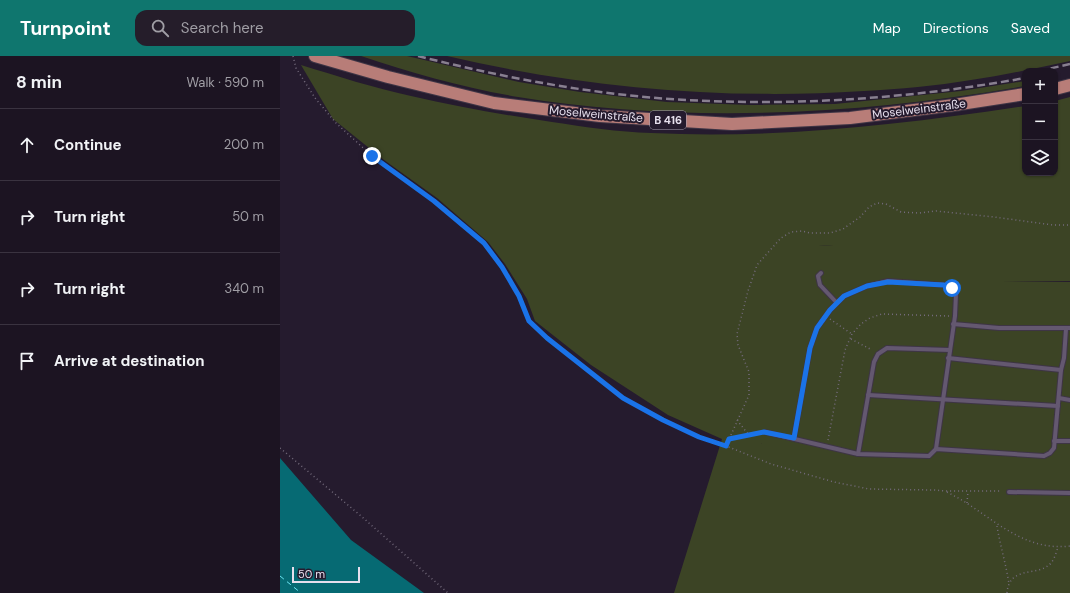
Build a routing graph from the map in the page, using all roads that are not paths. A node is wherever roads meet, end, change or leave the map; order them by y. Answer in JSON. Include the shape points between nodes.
{"nodes":[{"id":1,"x":315,"y":56,"type":"edge"},
{"id":2,"x":1070,"y":86,"type":"edge"},
{"id":3,"x":1058,"y":88,"type":"edge"},
{"id":4,"x":1022,"y":94,"type":"edge"},
{"id":5,"x":821,"y":273,"type":"dead end"},
{"id":6,"x":837,"y":303,"type":"junction"},
{"id":7,"x":954,"y":324,"type":"junction"},
{"id":8,"x":1068,"y":328,"type":"edge"},
{"id":9,"x":950,"y":350,"type":"junction"},
{"id":10,"x":948,"y":358,"type":"junction"},
{"id":11,"x":1064,"y":358,"type":"junction"},
{"id":12,"x":1070,"y":359,"type":"edge"},
{"id":13,"x":1062,"y":370,"type":"junction"},
{"id":14,"x":868,"y":395,"type":"junction"},
{"id":15,"x":1059,"y":398,"type":"junction"},
{"id":16,"x":943,"y":399,"type":"junction"},
{"id":17,"x":1070,"y":400,"type":"edge"},
{"id":18,"x":1058,"y":406,"type":"junction"},
{"id":19,"x":764,"y":432,"type":"road end"},
{"id":20,"x":794,"y":438,"type":"junction"},
{"id":21,"x":1054,"y":441,"type":"junction"},
{"id":22,"x":1070,"y":441,"type":"edge"},
{"id":23,"x":936,"y":449,"type":"junction"},
{"id":24,"x":858,"y":454,"type":"junction"},
{"id":25,"x":1009,"y":492,"type":"road end"},
{"id":26,"x":1070,"y":493,"type":"edge"}],
"edges":[{"from":1,"to":4,"type":"main road","name":"Moselweinstraße","number":"B 416","via":[[494,103],[600,116],[724,123],[850,118]]},
{"from":2,"to":3,"type":"main road"},
{"from":5,"to":6,"type":"lane","via":[[818,276],[820,285]]},
{"from":6,"to":7,"type":"lane","via":[[844,296],[867,286],[888,282],[944,285],[952,288],[956,294]]},
{"from":6,"to":20,"type":"lane","via":[[817,328],[810,348]]},
{"from":7,"to":8,"type":"lane","via":[[999,328]]},
{"from":7,"to":9,"type":"lane"},
{"from":8,"to":11,"type":"lane"},
{"from":9,"to":10,"type":"lane"},
{"from":9,"to":14,"type":"lane","via":[[887,348],[878,354],[874,362]]},
{"from":10,"to":13,"type":"lane"},
{"from":10,"to":16,"type":"lane"},
{"from":11,"to":12,"type":"lane"},
{"from":11,"to":13,"type":"lane"},
{"from":13,"to":15,"type":"lane"},
{"from":14,"to":16,"type":"lane"},
{"from":14,"to":24,"type":"lane"},
{"from":15,"to":17,"type":"lane"},
{"from":15,"to":18,"type":"lane"},
{"from":16,"to":18,"type":"lane"},
{"from":16,"to":23,"type":"lane"},
{"from":18,"to":21,"type":"lane"},
{"from":19,"to":20,"type":"lane"},
{"from":20,"to":24,"type":"lane"},
{"from":21,"to":22,"type":"lane"},
{"from":21,"to":23,"type":"lane","via":[[1054,448],[1044,456]]},
{"from":23,"to":24,"type":"lane","via":[[930,456]]},
{"from":25,"to":26,"type":"lane"}]}
